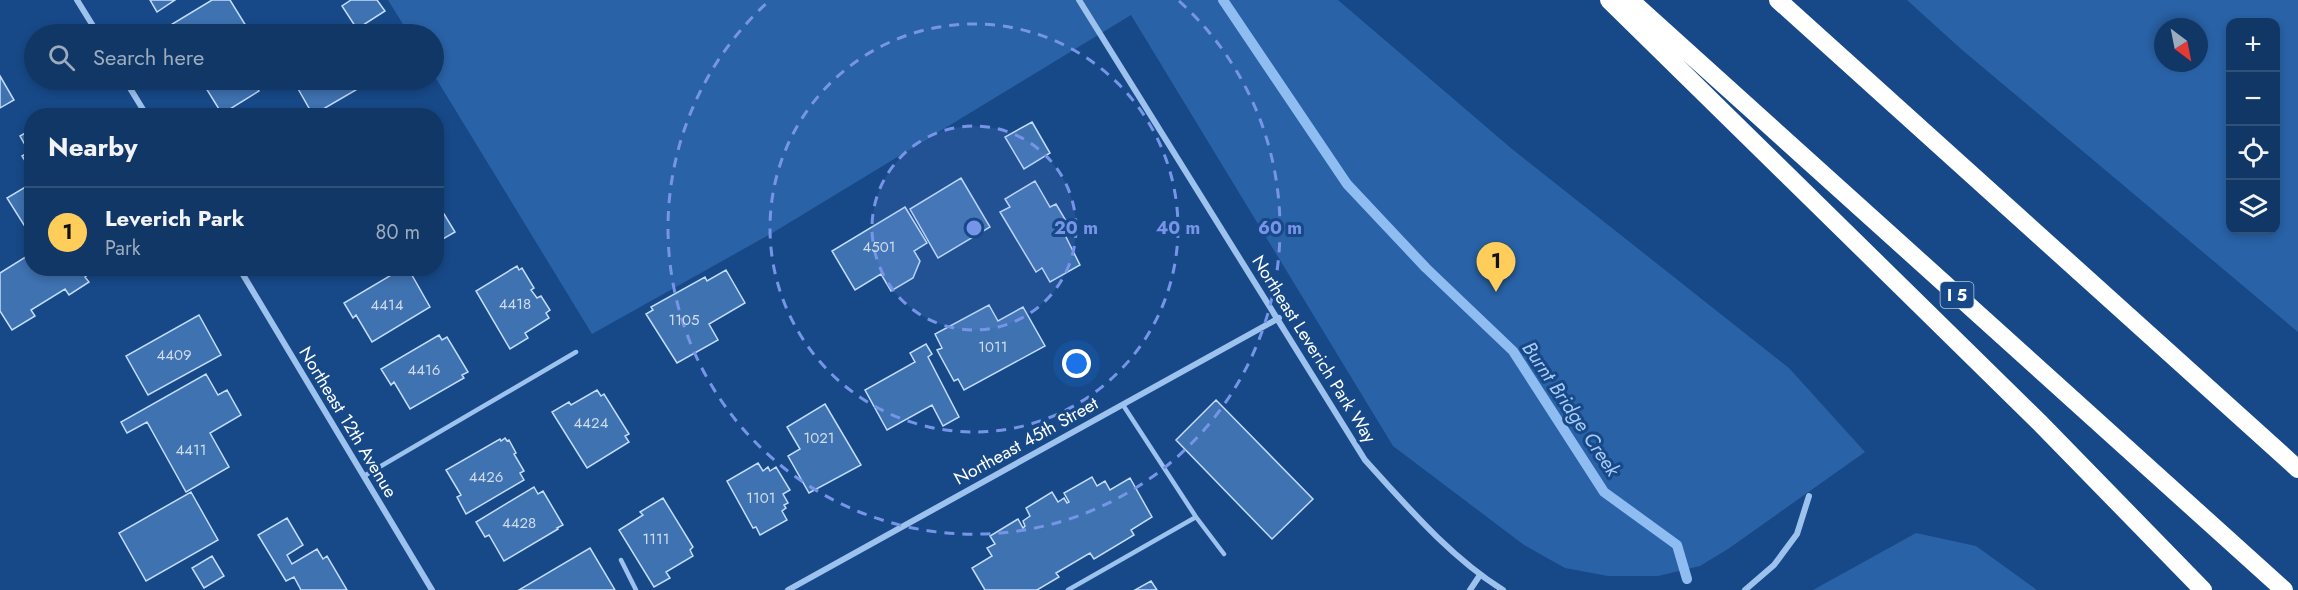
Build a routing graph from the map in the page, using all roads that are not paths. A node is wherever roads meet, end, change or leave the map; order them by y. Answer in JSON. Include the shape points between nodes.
{"nodes":[{"id":1,"x":77,"y":0,"type":"edge"},
{"id":2,"x":1079,"y":0,"type":"edge"},
{"id":3,"x":1609,"y":0,"type":"edge"},
{"id":4,"x":1630,"y":0,"type":"edge"},
{"id":5,"x":1778,"y":0,"type":"edge"},
{"id":6,"x":92,"y":24,"type":"edge"},
{"id":7,"x":131,"y":90,"type":"edge"},
{"id":8,"x":142,"y":108,"type":"edge"},
{"id":9,"x":244,"y":276,"type":"edge"},
{"id":10,"x":1279,"y":318,"type":"junction"},
{"id":11,"x":576,"y":352,"type":"dead end"},
{"id":12,"x":1123,"y":405,"type":"junction"},
{"id":13,"x":2298,"y":467,"type":"edge"},
{"id":14,"x":364,"y":476,"type":"junction"},
{"id":15,"x":1809,"y":496,"type":"dead end"},
{"id":16,"x":1196,"y":517,"type":"junction"},
{"id":17,"x":1224,"y":554,"type":"dead end"},
{"id":18,"x":621,"y":560,"type":"dead end"},
{"id":19,"x":1480,"y":575,"type":"junction"},
{"id":20,"x":432,"y":590,"type":"edge"},
{"id":21,"x":636,"y":590,"type":"edge"},
{"id":22,"x":788,"y":590,"type":"edge"},
{"id":23,"x":1068,"y":590,"type":"edge"},
{"id":24,"x":1470,"y":590,"type":"edge"},
{"id":25,"x":1503,"y":590,"type":"edge"},
{"id":26,"x":1745,"y":590,"type":"edge"},
{"id":27,"x":2203,"y":590,"type":"edge"},
{"id":28,"x":2284,"y":590,"type":"edge"}],
"edges":[{"from":1,"to":6,"type":"street"},
{"from":2,"to":10,"type":"street","name":"Northeast Leverich Park Way"},
{"from":3,"to":27,"type":"highway","via":[[2040,423]]},
{"from":4,"to":28,"type":"highway","number":"I 5"},
{"from":5,"to":13,"type":"highway"},
{"from":7,"to":8,"type":"street"},
{"from":9,"to":14,"type":"street","name":"Northeast 12th Avenue"},
{"from":10,"to":12,"type":"street","name":"Northeast 45th Street"},
{"from":10,"to":19,"type":"street","name":"Northeast Leverich Park Way","via":[[1365,460],[1423,524]]},
{"from":11,"to":14,"type":"lane"},
{"from":12,"to":16,"type":"lane"},
{"from":12,"to":22,"type":"street","name":"Northeast 45th Street"},
{"from":14,"to":20,"type":"street","name":"Northeast 12th Avenue"},
{"from":15,"to":26,"type":"street","via":[[1797,534],[1774,565]]},
{"from":16,"to":17,"type":"lane"},
{"from":16,"to":23,"type":"lane"},
{"from":18,"to":21,"type":"lane"},
{"from":19,"to":24,"type":"street"},
{"from":19,"to":25,"type":"street","name":"Northeast Leverich Park Way"}]}
